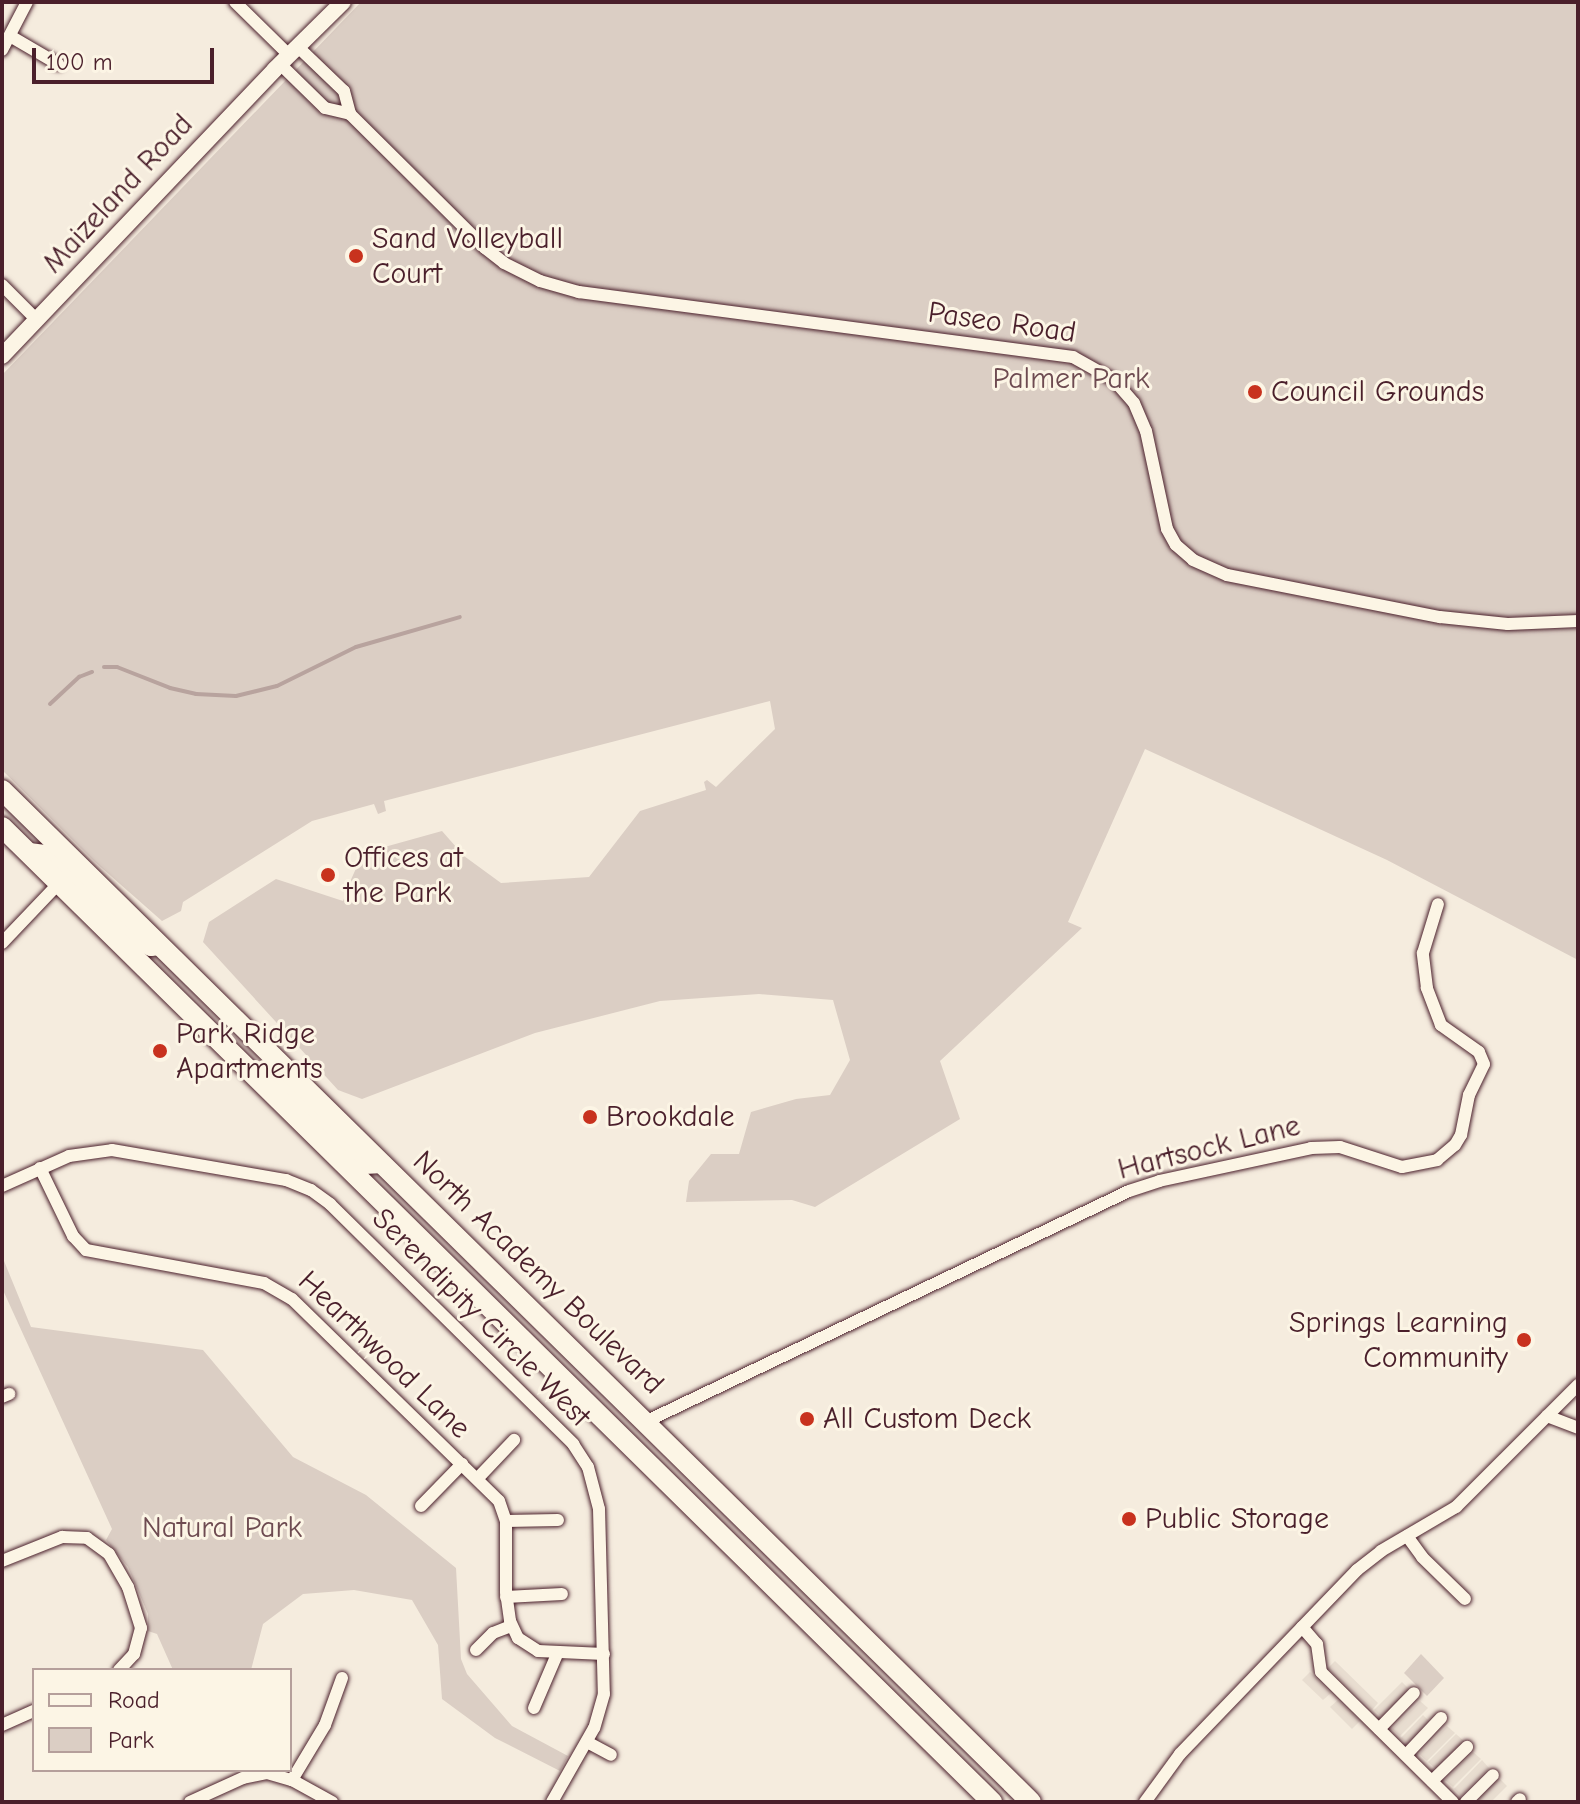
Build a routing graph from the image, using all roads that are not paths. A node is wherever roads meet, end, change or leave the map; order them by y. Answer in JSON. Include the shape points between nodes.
{"nodes":[{"id":1,"x":27,"y":2,"type":"edge"},
{"id":2,"x":235,"y":2,"type":"edge"},
{"id":3,"x":343,"y":2,"type":"edge"},
{"id":4,"x":10,"y":36,"type":"junction"},
{"id":5,"x":2,"y":50,"type":"edge"},
{"id":6,"x":288,"y":55,"type":"junction"},
{"id":7,"x":58,"y":64,"type":"dead end"},
{"id":8,"x":350,"y":114,"type":"junction"},
{"id":9,"x":2,"y":285,"type":"edge"},
{"id":10,"x":37,"y":320,"type":"junction"},
{"id":11,"x":2,"y":356,"type":"edge"},
{"id":12,"x":1578,"y":621,"type":"edge"},
{"id":13,"x":2,"y":790,"type":"edge"},
{"id":14,"x":2,"y":827,"type":"edge"},
{"id":15,"x":29,"y":852,"type":"junction"},
{"id":16,"x":60,"y":882,"type":"junction"},
{"id":17,"x":1438,"y":904,"type":"dead end"},
{"id":18,"x":2,"y":943,"type":"edge"},
{"id":19,"x":160,"y":946,"type":"junction"},
{"id":20,"x":255,"y":1074,"type":"junction"},
{"id":21,"x":383,"y":1164,"type":"junction"},
{"id":22,"x":40,"y":1168,"type":"junction"},
{"id":23,"x":2,"y":1186,"type":"edge"},
{"id":24,"x":1578,"y":1385,"type":"edge"},
{"id":25,"x":1547,"y":1416,"type":"junction"},
{"id":26,"x":647,"y":1421,"type":"junction"},
{"id":27,"x":1578,"y":1428,"type":"edge"},
{"id":28,"x":514,"y":1440,"type":"dead end"},
{"id":29,"x":626,"y":1441,"type":"junction"},
{"id":30,"x":462,"y":1464,"type":"junction"},
{"id":31,"x":477,"y":1479,"type":"junction"},
{"id":32,"x":421,"y":1506,"type":"dead end"},
{"id":33,"x":558,"y":1520,"type":"dead end"},
{"id":34,"x":506,"y":1521,"type":"junction"},
{"id":35,"x":1407,"y":1536,"type":"junction"},
{"id":36,"x":2,"y":1561,"type":"edge"},
{"id":37,"x":562,"y":1594,"type":"dead end"},
{"id":38,"x":506,"y":1597,"type":"junction"},
{"id":39,"x":1465,"y":1599,"type":"dead end"},
{"id":40,"x":511,"y":1626,"type":"junction"},
{"id":41,"x":1302,"y":1627,"type":"junction"},
{"id":42,"x":476,"y":1650,"type":"dead end"},
{"id":43,"x":558,"y":1652,"type":"junction"},
{"id":44,"x":604,"y":1654,"type":"junction"},
{"id":45,"x":121,"y":1668,"type":"edge"},
{"id":46,"x":342,"y":1678,"type":"dead end"},
{"id":47,"x":1414,"y":1693,"type":"dead end"},
{"id":48,"x":534,"y":1708,"type":"dead end"},
{"id":49,"x":32,"y":1712,"type":"edge"},
{"id":50,"x":1441,"y":1718,"type":"dead end"},
{"id":51,"x":2,"y":1725,"type":"edge"},
{"id":52,"x":1379,"y":1729,"type":"junction"},
{"id":53,"x":587,"y":1742,"type":"junction"},
{"id":54,"x":1467,"y":1747,"type":"dead end"},
{"id":55,"x":611,"y":1755,"type":"dead end"},
{"id":56,"x":1406,"y":1755,"type":"junction"},
{"id":57,"x":1493,"y":1775,"type":"dead end"},
{"id":58,"x":292,"y":1780,"type":"junction"},
{"id":59,"x":1432,"y":1781,"type":"junction"},
{"id":60,"x":190,"y":1802,"type":"edge"},
{"id":61,"x":332,"y":1802,"type":"edge"},
{"id":62,"x":552,"y":1802,"type":"edge"},
{"id":63,"x":992,"y":1802,"type":"edge"},
{"id":64,"x":1031,"y":1802,"type":"edge"},
{"id":65,"x":1145,"y":1802,"type":"edge"},
{"id":66,"x":1453,"y":1802,"type":"edge"},
{"id":67,"x":1466,"y":1802,"type":"edge"}],
"edges":[{"from":1,"to":4,"type":"street"},
{"from":2,"to":6,"type":"street"},
{"from":3,"to":6,"type":"main road","name":"Maizeland Road"},
{"from":4,"to":5,"type":"street"},
{"from":4,"to":7,"type":"street"},
{"from":6,"to":8,"type":"street","name":"Paseo Road","via":[[344,91]]},
{"from":6,"to":8,"type":"street","name":"Paseo Road","via":[[325,108]]},
{"from":6,"to":10,"type":"main road","name":"Maizeland Road"},
{"from":8,"to":12,"type":"street","name":"Paseo Road","via":[[485,248],[540,281],[579,292],[1035,350],[1090,363],[1134,403],[1146,431],[1167,529],[1183,552],[1206,567],[1440,617],[1508,624]]},
{"from":9,"to":10,"type":"street"},
{"from":10,"to":11,"type":"main road","name":"Maizeland Road"},
{"from":13,"to":19,"type":"highway","name":"North Academy Boulevard"},
{"from":14,"to":15,"type":"highway","name":"North Academy Boulevard"},
{"from":15,"to":16,"type":"highway","name":"North Academy Boulevard"},
{"from":15,"to":19,"type":"main road","via":[[45,854],[59,865],[138,941]]},
{"from":16,"to":18,"type":"street"},
{"from":16,"to":20,"type":"highway","name":"North Academy Boulevard"},
{"from":17,"to":26,"type":"street","name":"Hartsock Lane","via":[[1423,953],[1427,988],[1441,1025],[1479,1052],[1484,1064],[1469,1095],[1461,1135],[1437,1160],[1402,1167],[1332,1146],[1159,1181],[1063,1219]]},
{"from":19,"to":21,"type":"highway","name":"North Academy Boulevard"},
{"from":20,"to":21,"type":"main road","via":[[277,1080],[364,1165]]},
{"from":20,"to":29,"type":"highway","name":"North Academy Boulevard"},
{"from":21,"to":26,"type":"highway","name":"North Academy Boulevard"},
{"from":22,"to":23,"type":"street","name":"Serendipity Circle West"},
{"from":22,"to":30,"type":"street","name":"Hearthwood Lane","via":[[73,1236],[86,1250],[275,1286]]},
{"from":22,"to":44,"type":"street","name":"Serendipity Circle West","via":[[84,1152],[128,1151],[286,1180],[330,1204],[562,1433],[588,1467],[599,1509]]},
{"from":24,"to":25,"type":"street"},
{"from":25,"to":27,"type":"street"},
{"from":25,"to":35,"type":"street","via":[[1469,1497]]},
{"from":26,"to":29,"type":"main road"},
{"from":26,"to":64,"type":"highway","name":"North Academy Boulevard"},
{"from":28,"to":31,"type":"street"},
{"from":29,"to":63,"type":"highway","name":"North Academy Boulevard"},
{"from":30,"to":31,"type":"street","name":"Hearthwood Lane"},
{"from":30,"to":32,"type":"street"},
{"from":31,"to":34,"type":"street","name":"Hearthwood Lane","via":[[499,1501]]},
{"from":33,"to":34,"type":"street"},
{"from":34,"to":38,"type":"street"},
{"from":35,"to":39,"type":"street"},
{"from":35,"to":41,"type":"street","via":[[1369,1560]]},
{"from":36,"to":45,"type":"street","via":[[49,1540],[87,1538],[109,1554],[128,1587],[141,1628],[134,1654]]},
{"from":37,"to":38,"type":"street"},
{"from":38,"to":40,"type":"street"},
{"from":40,"to":42,"type":"street","via":[[493,1633]]},
{"from":40,"to":43,"type":"street","via":[[527,1645]]},
{"from":41,"to":52,"type":"street","via":[[1317,1644],[1321,1672]]},
{"from":41,"to":65,"type":"street","via":[[1180,1754]]},
{"from":43,"to":44,"type":"street"},
{"from":43,"to":48,"type":"street"},
{"from":44,"to":53,"type":"street","name":"Serendipity Circle West","via":[[604,1694]]},
{"from":46,"to":58,"type":"street","via":[[325,1725]]},
{"from":47,"to":52,"type":"street"},
{"from":49,"to":51,"type":"street"},
{"from":50,"to":56,"type":"street"},
{"from":52,"to":56,"type":"street"},
{"from":53,"to":55,"type":"street"},
{"from":53,"to":62,"type":"street","name":"Serendipity Circle West"},
{"from":54,"to":59,"type":"street"},
{"from":56,"to":59,"type":"street"},
{"from":57,"to":67,"type":"street"},
{"from":58,"to":60,"type":"street","via":[[254,1774]]},
{"from":58,"to":61,"type":"street"},
{"from":59,"to":66,"type":"street"}]}
